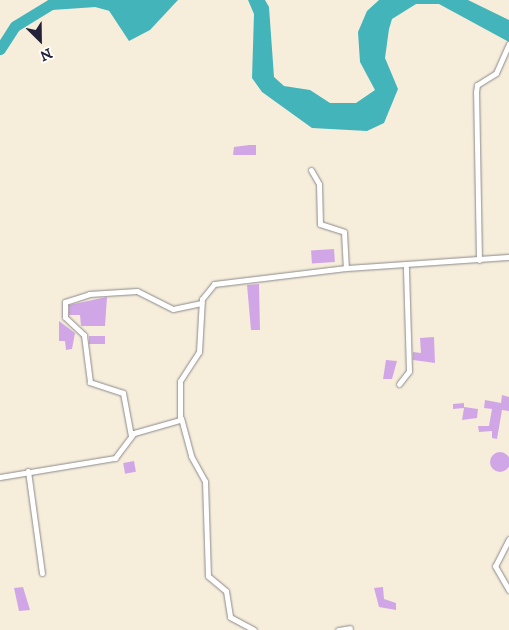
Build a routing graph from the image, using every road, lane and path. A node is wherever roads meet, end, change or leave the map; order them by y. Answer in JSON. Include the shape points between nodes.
{"nodes":[{"id":1,"x":509,"y":44,"type":"edge"},
{"id":2,"x":311,"y":170,"type":"dead end"},
{"id":3,"x":509,"y":257,"type":"edge"},
{"id":4,"x":479,"y":260,"type":"junction"},
{"id":5,"x":406,"y":267,"type":"junction"},
{"id":6,"x":346,"y":268,"type":"junction"},
{"id":7,"x":201,"y":303,"type":"junction"},
{"id":8,"x":399,"y":384,"type":"dead end"},
{"id":9,"x":181,"y":418,"type":"junction"},
{"id":10,"x":131,"y":436,"type":"junction"},
{"id":11,"x":28,"y":471,"type":"junction"},
{"id":12,"x":0,"y":477,"type":"edge"},
{"id":13,"x":509,"y":539,"type":"edge"},
{"id":14,"x":42,"y":574,"type":"dead end"},
{"id":15,"x":509,"y":590,"type":"edge"},
{"id":16,"x":350,"y":628,"type":"dead end"},
{"id":17,"x":254,"y":630,"type":"edge"},
{"id":18,"x":338,"y":630,"type":"edge"}],
"edges":[{"from":1,"to":4,"type":"street","via":[[496,73],[477,85],[476,92]]},
{"from":2,"to":6,"type":"street","via":[[319,184],[320,224],[344,232]]},
{"from":3,"to":4,"type":"street"},
{"from":4,"to":5,"type":"street"},
{"from":5,"to":6,"type":"street"},
{"from":5,"to":8,"type":"street","via":[[409,371]]},
{"from":6,"to":7,"type":"street","via":[[221,282],[208,288]]},
{"from":7,"to":9,"type":"street","via":[[199,352],[180,381]]},
{"from":7,"to":10,"type":"street","via":[[173,309],[137,292],[89,294],[65,302],[64,317],[84,335],[90,382],[123,393]]},
{"from":9,"to":10,"type":"street"},
{"from":9,"to":17,"type":"street","via":[[191,456],[204,481],[208,576],[226,591],[230,617]]},
{"from":10,"to":11,"type":"street","via":[[115,458]]},
{"from":11,"to":12,"type":"street"},
{"from":11,"to":14,"type":"street"},
{"from":13,"to":15,"type":"street","via":[[495,566]]},
{"from":16,"to":18,"type":"street"}]}
